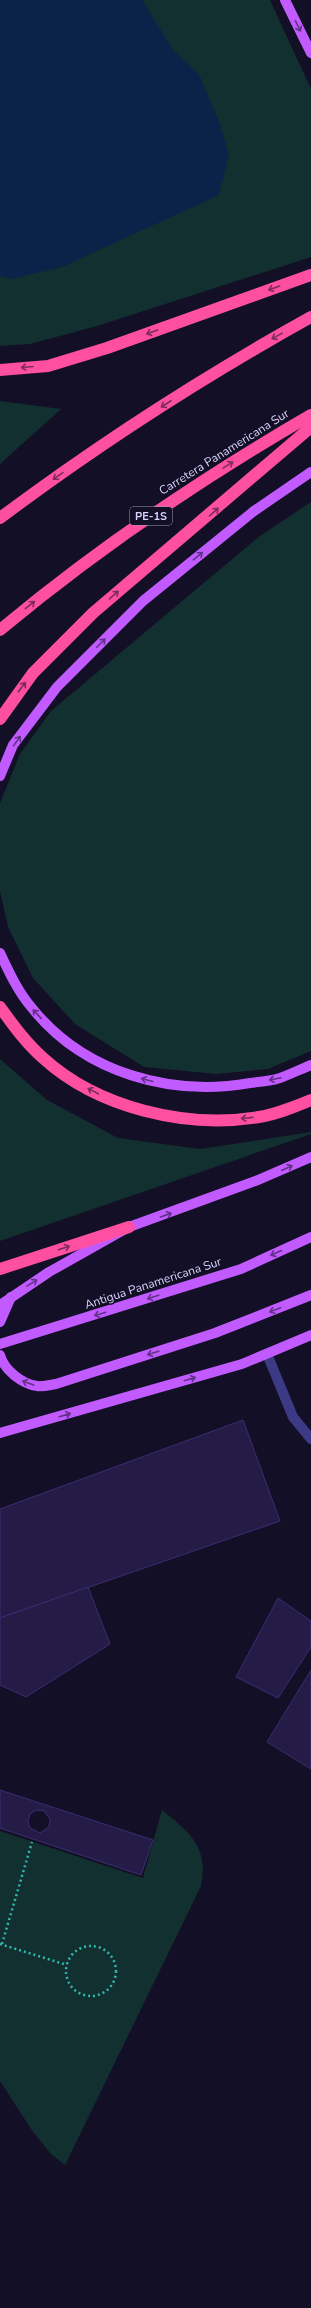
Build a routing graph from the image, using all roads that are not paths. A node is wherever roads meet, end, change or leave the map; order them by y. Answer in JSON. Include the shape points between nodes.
{"nodes":[{"id":1,"x":285,"y":0,"type":"edge"},
{"id":2,"x":311,"y":53,"type":"edge"},
{"id":3,"x":311,"y":275,"type":"edge"},
{"id":4,"x":311,"y":317,"type":"edge"},
{"id":5,"x":0,"y":370,"type":"edge"},
{"id":6,"x":311,"y":415,"type":"edge"},
{"id":7,"x":311,"y":427,"type":"edge"},
{"id":8,"x":311,"y":472,"type":"edge"},
{"id":9,"x":0,"y":518,"type":"edge"},
{"id":10,"x":0,"y":630,"type":"edge"},
{"id":11,"x":0,"y":719,"type":"edge"},
{"id":12,"x":0,"y":776,"type":"edge"},
{"id":13,"x":0,"y":953,"type":"edge"},
{"id":14,"x":0,"y":1007,"type":"edge"},
{"id":15,"x":311,"y":1065,"type":"edge"},
{"id":16,"x":311,"y":1100,"type":"edge"},
{"id":17,"x":311,"y":1157,"type":"edge"},
{"id":18,"x":129,"y":1227,"type":"junction"},
{"id":19,"x":311,"y":1237,"type":"edge"},
{"id":20,"x":0,"y":1269,"type":"edge"},
{"id":21,"x":311,"y":1294,"type":"edge"},
{"id":22,"x":12,"y":1295,"type":"junction"},
{"id":23,"x":0,"y":1305,"type":"edge"},
{"id":24,"x":0,"y":1322,"type":"edge"},
{"id":25,"x":311,"y":1335,"type":"edge"},
{"id":26,"x":0,"y":1344,"type":"edge"},
{"id":27,"x":267,"y":1354,"type":"junction"},
{"id":28,"x":0,"y":1355,"type":"edge"},
{"id":29,"x":0,"y":1433,"type":"edge"},
{"id":30,"x":311,"y":1439,"type":"edge"}],
"edges":[{"from":1,"to":2,"type":"main road","one_way":true},
{"from":3,"to":5,"type":"highway","one_way":true,"via":[[108,348],[48,366]]},
{"from":4,"to":9,"type":"highway","one_way":true,"via":[[189,389],[113,438]]},
{"from":10,"to":6,"type":"highway","name":"Carretera Panamericana Sur","number":"PE-1S","one_way":true,"via":[[76,569],[138,524]]},
{"from":11,"to":7,"type":"highway","one_way":true,"via":[[33,673],[78,628]]},
{"from":12,"to":8,"type":"main road","one_way":true,"via":[[13,745],[58,687],[143,601],[254,511]]},
{"from":15,"to":13,"type":"main road","one_way":true,"via":[[279,1078],[222,1088],[189,1088],[127,1074],[102,1065],[79,1052],[53,1032],[31,1008],[13,981]]},
{"from":16,"to":14,"type":"highway","one_way":true,"via":[[260,1117],[225,1120],[191,1119],[129,1106],[99,1094],[43,1059],[19,1034]]},
{"from":18,"to":17,"type":"main road","one_way":true,"via":[[258,1180]]},
{"from":20,"to":18,"type":"highway","one_way":true},
{"from":22,"to":18,"type":"main road","one_way":true},
{"from":19,"to":26,"type":"main road","name":"Antigua Panamericana Sur","one_way":true,"via":[[241,1269]]},
{"from":21,"to":28,"type":"main road","one_way":true,"via":[[215,1333],[56,1384],[36,1386],[19,1380]]},
{"from":22,"to":23,"type":"main road"},
{"from":22,"to":24,"type":"main road"},
{"from":25,"to":27,"type":"main road"},
{"from":29,"to":27,"type":"main road","one_way":true,"via":[[242,1364]]},
{"from":27,"to":30,"type":"lane","via":[[293,1416]]}]}
